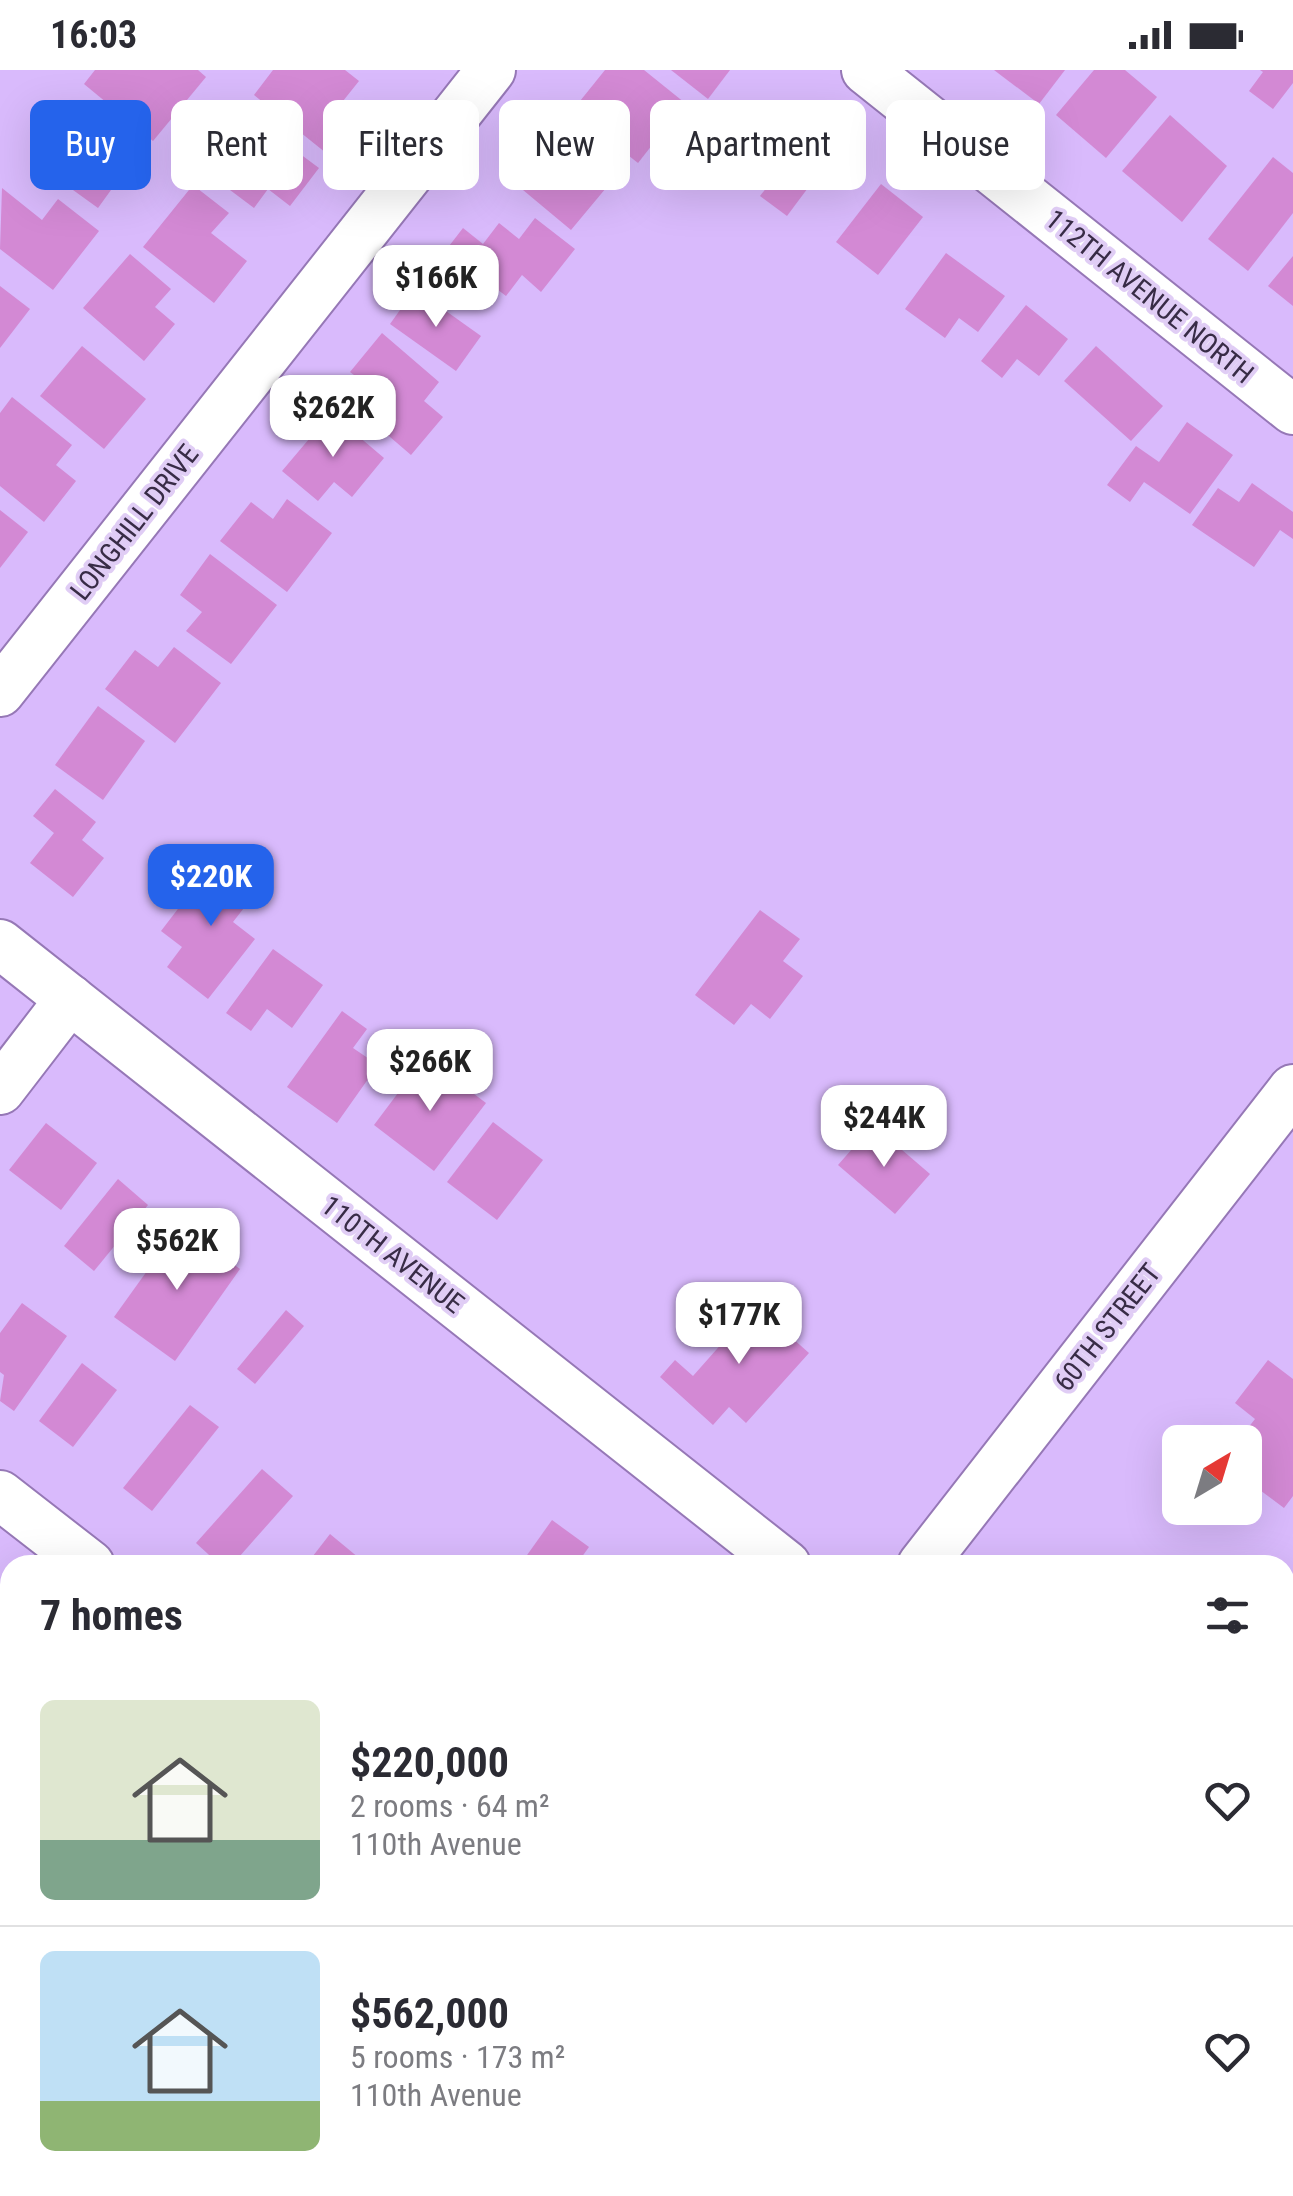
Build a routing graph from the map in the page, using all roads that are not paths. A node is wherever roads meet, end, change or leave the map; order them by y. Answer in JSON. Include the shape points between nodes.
{"nodes":[{"id":1,"x":491,"y":70,"type":"edge"},
{"id":2,"x":866,"y":70,"type":"edge"},
{"id":3,"x":1293,"y":410,"type":"edge"},
{"id":4,"x":0,"y":692,"type":"edge"},
{"id":5,"x":0,"y":944,"type":"edge"},
{"id":6,"x":70,"y":999,"type":"junction"},
{"id":7,"x":1293,"y":1088,"type":"edge"},
{"id":8,"x":0,"y":1090,"type":"edge"},
{"id":9,"x":0,"y":1495,"type":"edge"},
{"id":10,"x":77,"y":1555,"type":"edge"},
{"id":11,"x":773,"y":1555,"type":"edge"},
{"id":12,"x":930,"y":1555,"type":"edge"}],
"edges":[{"from":1,"to":4,"type":"street","name":"LONGHILL DRIVE"},
{"from":2,"to":3,"type":"street","name":"112TH AVENUE NORTH"},
{"from":5,"to":6,"type":"street","name":"110TH AVENUE"},
{"from":6,"to":8,"type":"street"},
{"from":6,"to":11,"type":"street","name":"110TH AVENUE"},
{"from":7,"to":12,"type":"street","name":"60TH STREET"},
{"from":9,"to":10,"type":"street"}]}
